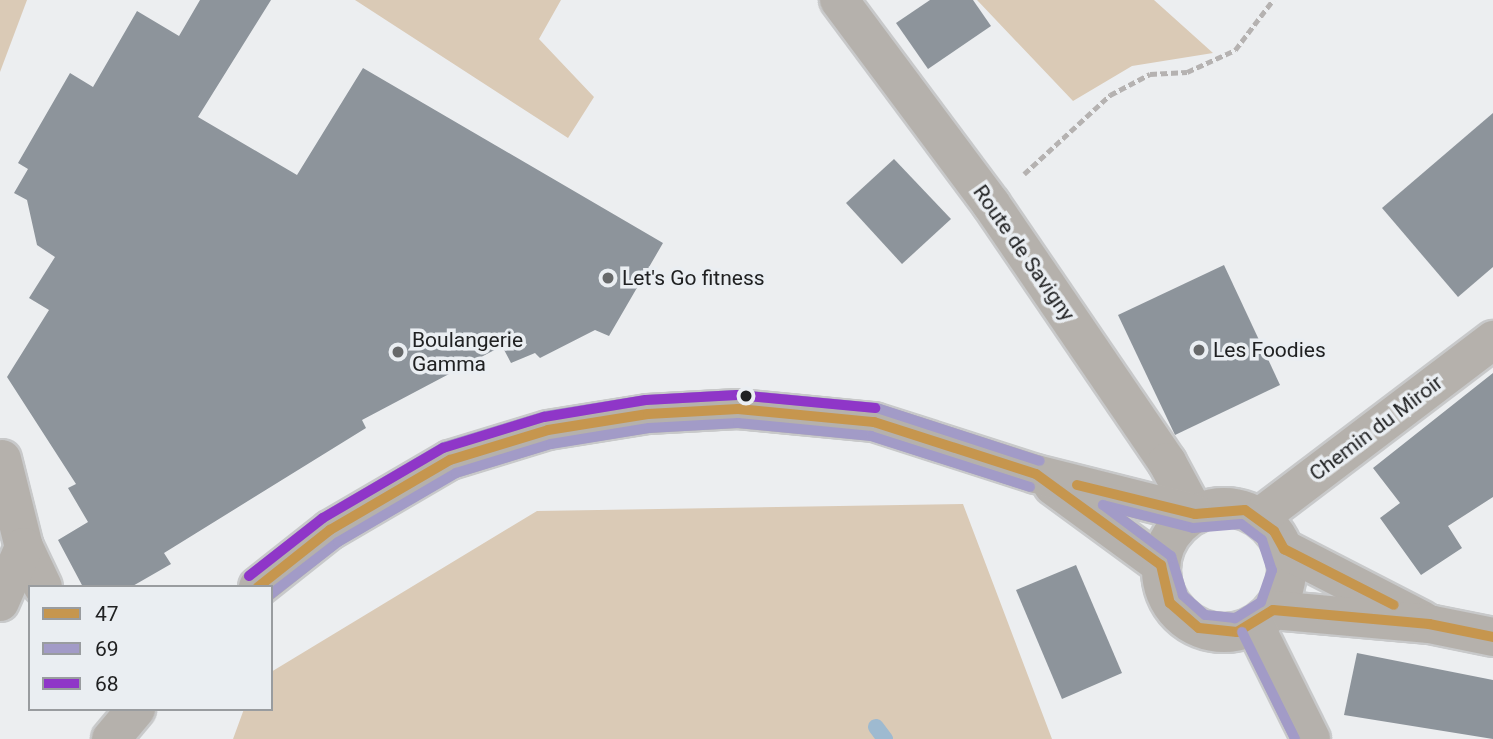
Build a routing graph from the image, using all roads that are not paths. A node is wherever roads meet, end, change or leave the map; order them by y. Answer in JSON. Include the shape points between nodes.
{"nodes":[{"id":1,"x":839,"y":0,"type":"edge"},
{"id":2,"x":1493,"y":340,"type":"edge"},
{"id":3,"x":2,"y":459,"type":"dead end"},
{"id":4,"x":1036,"y":474,"type":"junction"},
{"id":5,"x":1195,"y":514,"type":"junction"},
{"id":6,"x":1260,"y":517,"type":"junction"},
{"id":7,"x":24,"y":547,"type":"junction"},
{"id":8,"x":1284,"y":549,"type":"junction"},
{"id":9,"x":1161,"y":565,"type":"junction"},
{"id":10,"x":42,"y":585,"type":"edge"},
{"id":11,"x":261,"y":585,"type":"edge"},
{"id":12,"x":0,"y":602,"type":"edge"},
{"id":13,"x":1264,"y":618,"type":"junction"},
{"id":14,"x":1429,"y":624,"type":"junction"},
{"id":15,"x":1493,"y":637,"type":"edge"},
{"id":16,"x":1311,"y":739,"type":"edge"}],
"edges":[{"from":1,"to":5,"type":"street","name":"Route de Savigny","via":[[991,204],[1167,462]]},
{"from":2,"to":6,"type":"street","name":"Chemin du Miroir"},
{"from":3,"to":7,"type":"street"},
{"from":4,"to":5,"type":"street"},
{"from":4,"to":9,"type":"street"},
{"from":4,"to":11,"type":"street","via":[[874,422],[738,409],[648,414],[548,430],[450,460],[330,530]]},
{"from":5,"to":6,"type":"street","via":[[1227,507]]},
{"from":5,"to":9,"type":"street","via":[[1177,527]]},
{"from":6,"to":8,"type":"street"},
{"from":7,"to":10,"type":"street"},
{"from":7,"to":12,"type":"street"},
{"from":8,"to":13,"type":"street","via":[[1287,570]]},
{"from":8,"to":14,"type":"street"},
{"from":9,"to":13,"type":"street","via":[[1167,594],[1182,618],[1217,633]]},
{"from":13,"to":14,"type":"street"},
{"from":13,"to":16,"type":"street"},
{"from":14,"to":15,"type":"street"}]}
